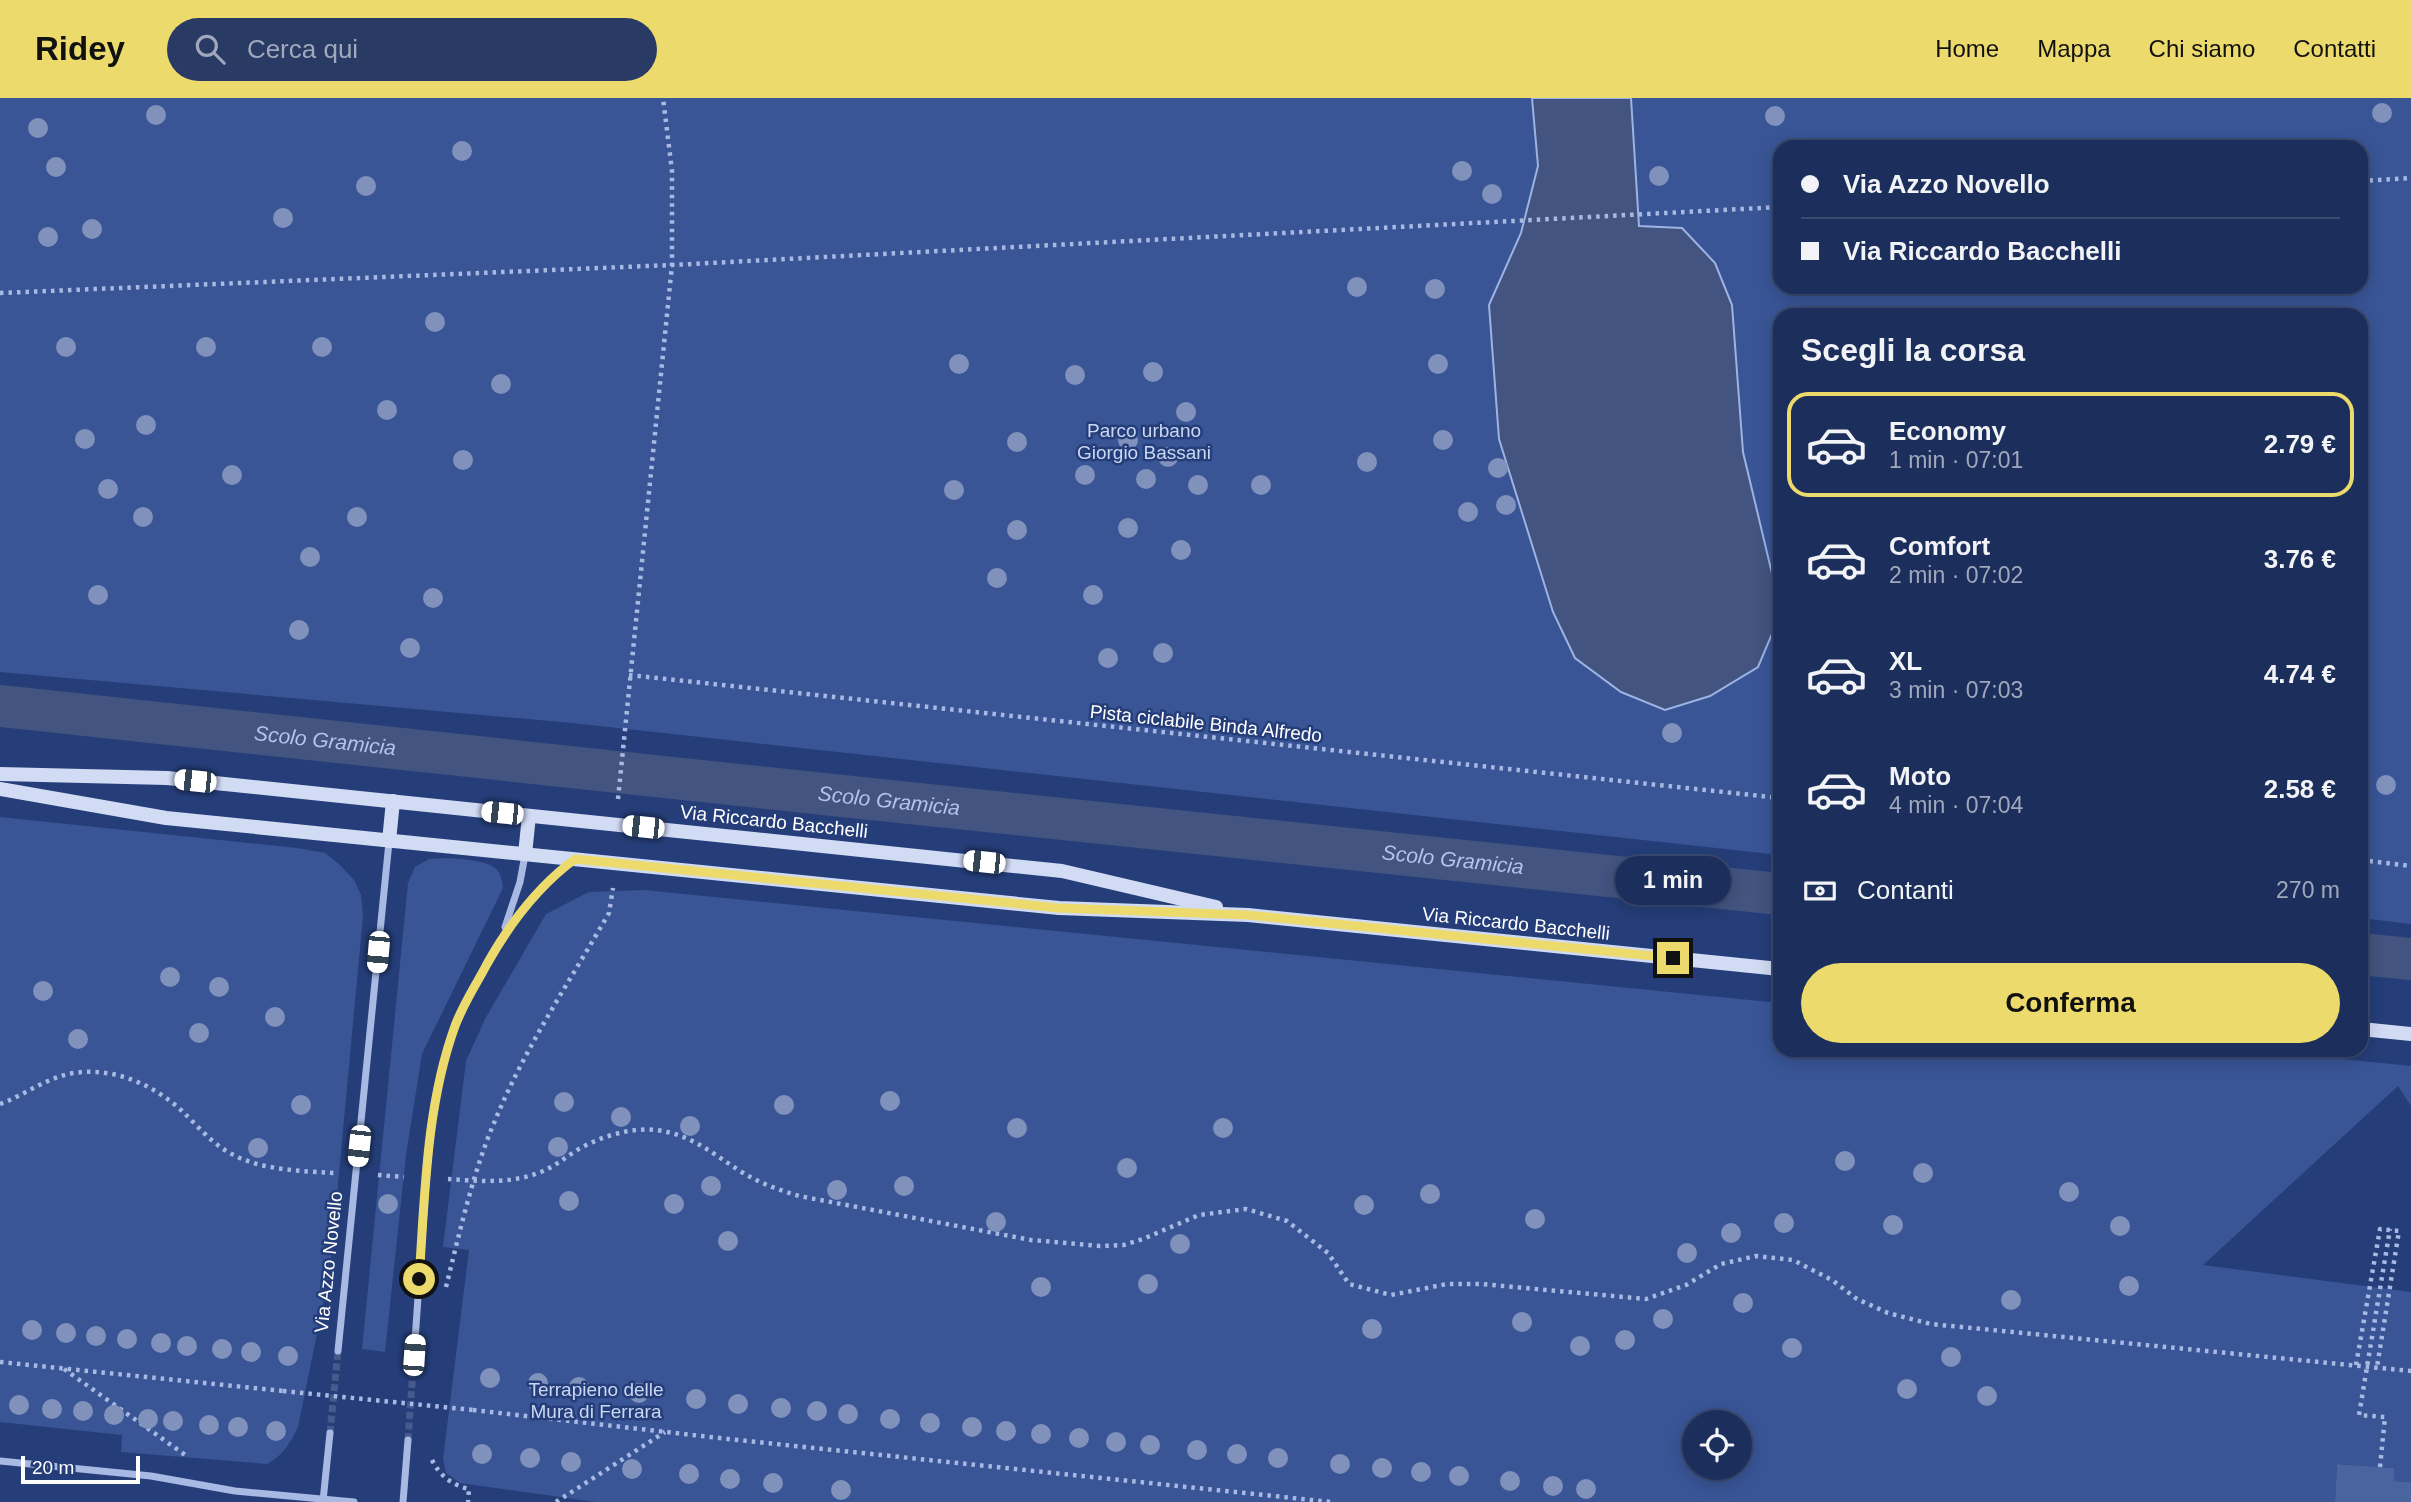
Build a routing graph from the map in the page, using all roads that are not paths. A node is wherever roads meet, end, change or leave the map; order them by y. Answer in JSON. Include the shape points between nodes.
{"nodes":[{"id":1,"x":0,"y":774,"type":"edge"},
{"id":2,"x":0,"y":789,"type":"edge"},
{"id":3,"x":393,"y":801,"type":"junction"},
{"id":4,"x":529,"y":816,"type":"junction"},
{"id":5,"x":389,"y":841,"type":"junction"},
{"id":6,"x":525,"y":854,"type":"junction"},
{"id":7,"x":575,"y":859,"type":"junction"},
{"id":8,"x":1248,"y":915,"type":"junction"},
{"id":9,"x":501,"y":938,"type":"junction"},
{"id":10,"x":1773,"y":968,"type":"edge"},
{"id":11,"x":2368,"y":1030,"type":"edge"},
{"id":12,"x":2411,"y":1034,"type":"edge"},
{"id":13,"x":338,"y":1351,"type":"tunnel mouth"},
{"id":14,"x":414,"y":1355,"type":"tunnel mouth"},
{"id":15,"x":330,"y":1433,"type":"tunnel mouth"},
{"id":16,"x":408,"y":1440,"type":"tunnel mouth"},
{"id":17,"x":0,"y":1461,"type":"edge"},
{"id":18,"x":323,"y":1501,"type":"edge"},
{"id":19,"x":354,"y":1502,"type":"edge"},
{"id":20,"x":403,"y":1502,"type":"edge"}],
"edges":[{"from":1,"to":3,"type":"main road","name":"Via Riccardo Bacchelli","via":[[167,778]]},
{"from":2,"to":5,"type":"main road","name":"Via Riccardo Bacchelli","via":[[166,818]]},
{"from":3,"to":4,"type":"main road","name":"Via Riccardo Bacchelli"},
{"from":3,"to":5,"type":"main road","name":"Via Azzo Novello"},
{"from":4,"to":6,"type":"main road"},
{"from":4,"to":8,"type":"main road","name":"Via Riccardo Bacchelli","via":[[1062,871]]},
{"from":5,"to":6,"type":"main road","name":"Via Riccardo Bacchelli"},
{"from":5,"to":13,"type":"street","name":"Via Azzo Novello"},
{"from":6,"to":7,"type":"main road","name":"Via Riccardo Bacchelli"},
{"from":6,"to":9,"type":"street"},
{"from":7,"to":8,"type":"main road","name":"Via Riccardo Bacchelli","via":[[1059,908]]},
{"from":7,"to":9,"type":"street","via":[[552,876]]},
{"from":8,"to":10,"type":"main road","name":"Via Riccardo Bacchelli"},
{"from":9,"to":14,"type":"street","via":[[465,1004],[435,1100]]},
{"from":11,"to":12,"type":"main road"},
{"from":15,"to":18,"type":"street"},
{"from":16,"to":20,"type":"street"},
{"from":17,"to":18,"type":"street","via":[[151,1476]]},
{"from":18,"to":19,"type":"street"}]}
